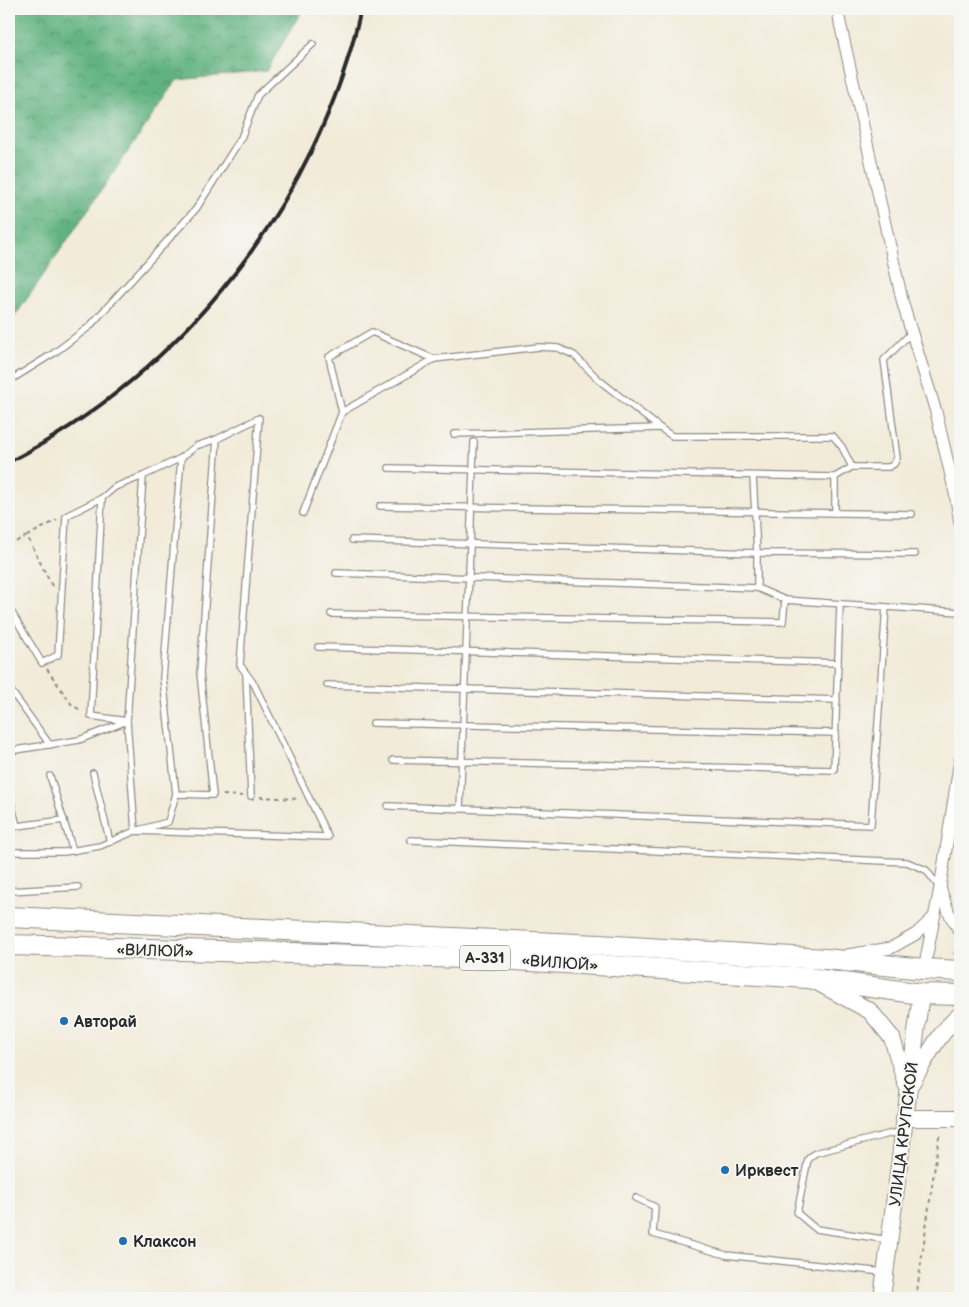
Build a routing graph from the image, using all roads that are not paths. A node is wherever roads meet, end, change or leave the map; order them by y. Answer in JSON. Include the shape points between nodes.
{"nodes":[{"id":1,"x":838,"y":9,"type":"edge"},
{"id":2,"x":313,"y":44,"type":"dead end"},
{"id":3,"x":912,"y":333,"type":"junction"},
{"id":4,"x":434,"y":359,"type":"junction"},
{"id":5,"x":9,"y":381,"type":"edge"},
{"id":6,"x":342,"y":412,"type":"junction"},
{"id":7,"x":660,"y":428,"type":"junction"},
{"id":8,"x":454,"y":434,"type":"dead end"},
{"id":9,"x":217,"y":439,"type":"junction"},
{"id":10,"x":474,"y":442,"type":"dead end"},
{"id":11,"x":181,"y":458,"type":"junction"},
{"id":12,"x":852,"y":467,"type":"junction"},
{"id":13,"x":389,"y":468,"type":"dead end"},
{"id":14,"x":473,"y":470,"type":"junction"},
{"id":15,"x":143,"y":476,"type":"junction"},
{"id":16,"x":753,"y":476,"type":"junction"},
{"id":17,"x":835,"y":478,"type":"junction"},
{"id":18,"x":102,"y":498,"type":"junction"},
{"id":19,"x":380,"y":506,"type":"dead end"},
{"id":20,"x":471,"y":507,"type":"junction"},
{"id":21,"x":755,"y":512,"type":"junction"},
{"id":22,"x":304,"y":513,"type":"dead end"},
{"id":23,"x":835,"y":513,"type":"junction"},
{"id":24,"x":912,"y":514,"type":"dead end"},
{"id":25,"x":960,"y":523,"type":"edge"},
{"id":26,"x":352,"y":540,"type":"dead end"},
{"id":27,"x":470,"y":544,"type":"junction"},
{"id":28,"x":757,"y":553,"type":"junction"},
{"id":29,"x":915,"y":554,"type":"dead end"},
{"id":30,"x":336,"y":574,"type":"dead end"},
{"id":31,"x":469,"y":578,"type":"junction"},
{"id":32,"x":757,"y":588,"type":"junction"},
{"id":33,"x":786,"y":600,"type":"junction"},
{"id":34,"x":840,"y":604,"type":"junction"},
{"id":35,"x":886,"y":607,"type":"junction"},
{"id":36,"x":9,"y":608,"type":"edge"},
{"id":37,"x":960,"y":612,"type":"edge"},
{"id":38,"x":331,"y":614,"type":"dead end"},
{"id":39,"x":467,"y":616,"type":"junction"},
{"id":40,"x":318,"y":647,"type":"dead end"},
{"id":41,"x":466,"y":652,"type":"junction"},
{"id":42,"x":838,"y":663,"type":"junction"},
{"id":43,"x":246,"y":672,"type":"junction"},
{"id":44,"x":327,"y":685,"type":"dead end"},
{"id":45,"x":9,"y":688,"type":"edge"},
{"id":46,"x":464,"y":689,"type":"junction"},
{"id":47,"x":837,"y":700,"type":"junction"},
{"id":48,"x":126,"y":722,"type":"junction"},
{"id":49,"x":373,"y":723,"type":"dead end"},
{"id":50,"x":463,"y":725,"type":"junction"},
{"id":51,"x":836,"y":733,"type":"junction"},
{"id":52,"x":50,"y":745,"type":"junction"},
{"id":53,"x":9,"y":751,"type":"edge"},
{"id":54,"x":393,"y":760,"type":"dead end"},
{"id":55,"x":960,"y":760,"type":"edge"},
{"id":56,"x":462,"y":761,"type":"junction"},
{"id":57,"x":93,"y":773,"type":"dead end"},
{"id":58,"x":50,"y":776,"type":"dead end"},
{"id":59,"x":176,"y":794,"type":"junction"},
{"id":60,"x":9,"y":795,"type":"edge"},
{"id":61,"x":251,"y":796,"type":"road end"},
{"id":62,"x":388,"y":806,"type":"dead end"},
{"id":63,"x":460,"y":809,"type":"junction"},
{"id":64,"x":956,"y":818,"type":"edge"},
{"id":65,"x":64,"y":820,"type":"junction"},
{"id":66,"x":135,"y":831,"type":"junction"},
{"id":67,"x":411,"y":840,"type":"dead end"},
{"id":68,"x":110,"y":842,"type":"junction"},
{"id":69,"x":73,"y":850,"type":"junction"},
{"id":70,"x":9,"y":852,"type":"edge"},
{"id":71,"x":78,"y":887,"type":"dead end"},
{"id":72,"x":940,"y":888,"type":"junction"},
{"id":73,"x":9,"y":891,"type":"edge"},
{"id":74,"x":9,"y":917,"type":"edge"},
{"id":75,"x":934,"y":917,"type":"junction"},
{"id":76,"x":960,"y":932,"type":"edge"},
{"id":77,"x":9,"y":945,"type":"edge"},
{"id":78,"x":825,"y":959,"type":"junction"},
{"id":79,"x":924,"y":969,"type":"junction"},
{"id":80,"x":960,"y":971,"type":"edge"},
{"id":81,"x":808,"y":978,"type":"junction"},
{"id":82,"x":921,"y":994,"type":"junction"},
{"id":83,"x":960,"y":995,"type":"edge"},
{"id":84,"x":960,"y":1015,"type":"edge"},
{"id":85,"x":908,"y":1088,"type":"junction"},
{"id":86,"x":957,"y":1119,"type":"edge"},
{"id":87,"x":903,"y":1125,"type":"junction"},
{"id":88,"x":636,"y":1198,"type":"dead end"},
{"id":89,"x":890,"y":1240,"type":"junction"},
{"id":90,"x":886,"y":1272,"type":"junction"},
{"id":91,"x":882,"y":1298,"type":"edge"}],
"edges":[{"from":1,"to":3,"type":"street"},
{"from":2,"to":5,"type":"lane","via":[[258,96],[241,138],[196,209],[89,327]]},
{"from":3,"to":12,"type":"lane","via":[[884,360],[897,458],[889,467]]},
{"from":3,"to":25,"type":"street","via":[[936,412]]},
{"from":4,"to":6,"type":"lane"},
{"from":4,"to":6,"type":"lane","via":[[372,332],[329,357]]},
{"from":4,"to":7,"type":"lane","via":[[539,347],[558,348],[574,355],[599,380]]},
{"from":6,"to":22,"type":"lane"},
{"from":7,"to":8,"type":"lane"},
{"from":7,"to":12,"type":"lane","via":[[672,436],[833,436]]},
{"from":9,"to":11,"type":"lane","via":[[196,446]]},
{"from":9,"to":43,"type":"lane","via":[[258,418],[240,665]]},
{"from":9,"to":59,"type":"lane","via":[[200,673],[213,795]]},
{"from":10,"to":14,"type":"lane"},
{"from":11,"to":15,"type":"lane"},
{"from":11,"to":59,"type":"lane","via":[[163,678]]},
{"from":12,"to":17,"type":"lane"},
{"from":13,"to":14,"type":"lane"},
{"from":14,"to":16,"type":"lane"},
{"from":14,"to":20,"type":"lane"},
{"from":15,"to":18,"type":"lane","via":[[115,487]]},
{"from":15,"to":48,"type":"lane"},
{"from":16,"to":17,"type":"lane"},
{"from":16,"to":21,"type":"lane"},
{"from":17,"to":23,"type":"lane"},
{"from":18,"to":36,"type":"lane","via":[[66,516],[58,655],[42,663]]},
{"from":18,"to":48,"type":"lane","via":[[91,716]]},
{"from":19,"to":20,"type":"lane"},
{"from":20,"to":21,"type":"lane"},
{"from":20,"to":27,"type":"lane"},
{"from":21,"to":23,"type":"lane"},
{"from":21,"to":28,"type":"lane"},
{"from":23,"to":24,"type":"lane"},
{"from":26,"to":27,"type":"lane"},
{"from":27,"to":28,"type":"lane"},
{"from":27,"to":31,"type":"lane"},
{"from":28,"to":29,"type":"lane"},
{"from":28,"to":32,"type":"lane"},
{"from":30,"to":31,"type":"lane"},
{"from":31,"to":32,"type":"lane"},
{"from":31,"to":39,"type":"lane"},
{"from":32,"to":33,"type":"lane"},
{"from":33,"to":34,"type":"lane"},
{"from":33,"to":39,"type":"lane","via":[[783,622]]},
{"from":34,"to":35,"type":"lane"},
{"from":34,"to":42,"type":"lane"},
{"from":35,"to":37,"type":"lane"},
{"from":35,"to":63,"type":"lane","via":[[872,825]]},
{"from":38,"to":39,"type":"lane"},
{"from":39,"to":41,"type":"lane"},
{"from":40,"to":41,"type":"lane"},
{"from":41,"to":42,"type":"lane"},
{"from":41,"to":46,"type":"lane"},
{"from":42,"to":47,"type":"lane"},
{"from":43,"to":61,"type":"lane"},
{"from":43,"to":66,"type":"lane","via":[[328,837]]},
{"from":44,"to":46,"type":"lane"},
{"from":45,"to":52,"type":"lane"},
{"from":46,"to":47,"type":"lane"},
{"from":46,"to":50,"type":"lane"},
{"from":47,"to":51,"type":"lane"},
{"from":48,"to":52,"type":"lane","via":[[79,740]]},
{"from":48,"to":66,"type":"lane"},
{"from":49,"to":50,"type":"lane"},
{"from":50,"to":51,"type":"lane"},
{"from":50,"to":56,"type":"lane"},
{"from":51,"to":56,"type":"lane","via":[[834,770]]},
{"from":52,"to":53,"type":"lane"},
{"from":54,"to":56,"type":"lane"},
{"from":55,"to":64,"type":"street"},
{"from":56,"to":63,"type":"lane"},
{"from":57,"to":68,"type":"lane"},
{"from":58,"to":65,"type":"lane"},
{"from":59,"to":66,"type":"lane","via":[[168,822]]},
{"from":60,"to":65,"type":"lane","via":[[17,826]]},
{"from":62,"to":63,"type":"lane"},
{"from":64,"to":72,"type":"street"},
{"from":65,"to":69,"type":"lane"},
{"from":66,"to":68,"type":"lane"},
{"from":67,"to":72,"type":"lane","via":[[907,862],[926,870]]},
{"from":68,"to":69,"type":"lane"},
{"from":69,"to":70,"type":"lane"},
{"from":71,"to":73,"type":"lane"},
{"from":72,"to":75,"type":"street"},
{"from":72,"to":76,"type":"street"},
{"from":74,"to":78,"type":"highway","name":"«ВИЛЮЙ»","number":"А-331","via":[[589,944]]},
{"from":75,"to":78,"type":"street","via":[[916,934],[892,948]]},
{"from":75,"to":79,"type":"street"},
{"from":77,"to":81,"type":"highway","name":"«ВИЛЮЙ»","number":"А-331","via":[[498,959]]},
{"from":78,"to":79,"type":"highway","name":"«ВИЛЮЙ»","number":"А-331"},
{"from":79,"to":80,"type":"highway","name":"«ВИЛЮЙ»","number":"А-331"},
{"from":79,"to":82,"type":"highway","name":"УЛИЦА КРУПСКОЙ"},
{"from":81,"to":82,"type":"highway","name":"«ВИЛЮЙ»","number":"А-331"},
{"from":81,"to":85,"type":"main road","via":[[870,1011],[892,1038]]},
{"from":82,"to":83,"type":"highway","name":"«ВИЛЮЙ»","number":"А-331"},
{"from":82,"to":85,"type":"main road","name":"УЛИЦА КРУПСКОЙ"},
{"from":84,"to":85,"type":"main road","via":[[937,1041]]},
{"from":85,"to":87,"type":"main road","name":"УЛИЦА КРУПСКОЙ"},
{"from":86,"to":87,"type":"main road"},
{"from":87,"to":89,"type":"main road","name":"УЛИЦА КРУПСКОЙ"},
{"from":87,"to":89,"type":"lane","via":[[889,1134],[815,1154],[808,1159],[797,1213],[816,1229]]},
{"from":88,"to":90,"type":"lane","via":[[655,1207],[653,1234],[726,1255]]},
{"from":89,"to":90,"type":"main road","name":"УЛИЦА КРУПСКОЙ"},
{"from":90,"to":91,"type":"main road","name":"УЛИЦА КРУПСКОЙ"}]}
